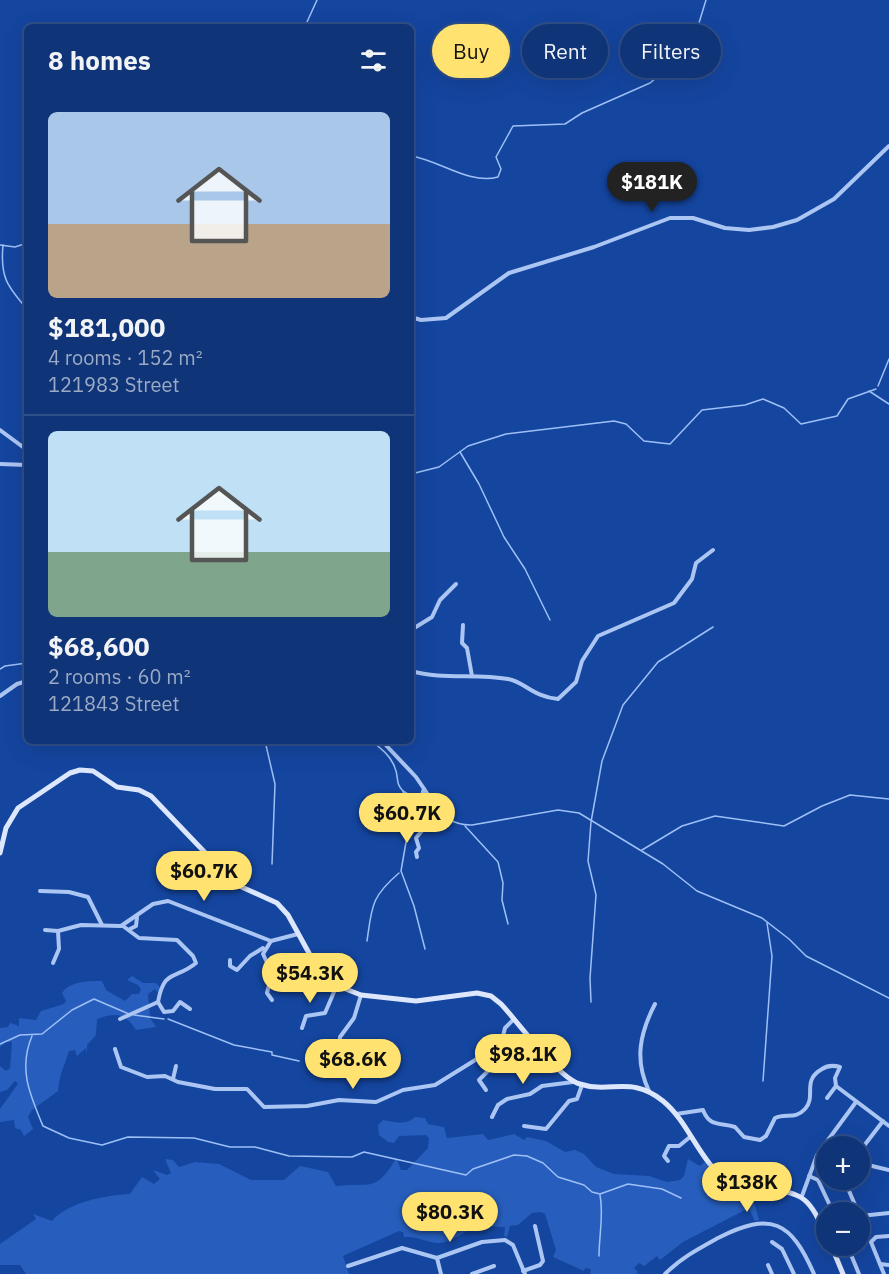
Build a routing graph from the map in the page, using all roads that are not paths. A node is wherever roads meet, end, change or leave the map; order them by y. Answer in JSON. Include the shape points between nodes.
{"nodes":[{"id":1,"x":889,"y":147,"type":"edge"},
{"id":2,"x":414,"y":317,"type":"edge"},
{"id":3,"x":0,"y":430,"type":"edge"},
{"id":4,"x":24,"y":448,"type":"edge"},
{"id":5,"x":0,"y":464,"type":"edge"},
{"id":6,"x":24,"y":465,"type":"edge"},
{"id":7,"x":713,"y":550,"type":"dead end"},
{"id":8,"x":456,"y":584,"type":"dead end"},
{"id":9,"x":463,"y":625,"type":"dead end"},
{"id":10,"x":414,"y":628,"type":"edge"},
{"id":11,"x":414,"y":672,"type":"edge"},
{"id":12,"x":472,"y":676,"type":"junction"},
{"id":13,"x":24,"y":682,"type":"edge"},
{"id":14,"x":0,"y":696,"type":"edge"},
{"id":15,"x":385,"y":744,"type":"edge"},
{"id":16,"x":424,"y":789,"type":"junction"},
{"id":17,"x":452,"y":814,"type":"dead end"},
{"id":18,"x":0,"y":852,"type":"edge"},
{"id":19,"x":417,"y":857,"type":"dead end"},
{"id":20,"x":40,"y":891,"type":"dead end"},
{"id":21,"x":137,"y":917,"type":"junction"},
{"id":22,"x":102,"y":926,"type":"junction"},
{"id":23,"x":122,"y":926,"type":"junction"},
{"id":24,"x":129,"y":929,"type":"junction"},
{"id":25,"x":45,"y":930,"type":"dead end"},
{"id":26,"x":58,"y":931,"type":"junction"},
{"id":27,"x":298,"y":934,"type":"junction"},
{"id":28,"x":271,"y":941,"type":"junction"},
{"id":29,"x":266,"y":946,"type":"junction"},
{"id":30,"x":230,"y":960,"type":"dead end"},
{"id":31,"x":53,"y":963,"type":"dead end"},
{"id":32,"x":337,"y":985,"type":"junction"},
{"id":33,"x":361,"y":995,"type":"junction"},
{"id":34,"x":272,"y":1000,"type":"dead end"},
{"id":35,"x":158,"y":1002,"type":"junction"},
{"id":36,"x":655,"y":1004,"type":"dead end"},
{"id":37,"x":190,"y":1009,"type":"dead end"},
{"id":38,"x":120,"y":1019,"type":"dead end"},
{"id":39,"x":515,"y":1019,"type":"junction"},
{"id":40,"x":302,"y":1029,"type":"dead end"},
{"id":41,"x":504,"y":1040,"type":"junction"},
{"id":42,"x":115,"y":1049,"type":"dead end"},
{"id":43,"x":176,"y":1066,"type":"dead end"},
{"id":44,"x":342,"y":1068,"type":"dead end"},
{"id":45,"x":173,"y":1080,"type":"junction"},
{"id":46,"x":574,"y":1082,"type":"junction"},
{"id":47,"x":582,"y":1085,"type":"junction"},
{"id":48,"x":836,"y":1086,"type":"junction"},
{"id":49,"x":486,"y":1090,"type":"dead end"},
{"id":50,"x":649,"y":1092,"type":"junction"},
{"id":51,"x":827,"y":1098,"type":"dead end"},
{"id":52,"x":856,"y":1102,"type":"junction"},
{"id":53,"x":676,"y":1115,"type":"junction"},
{"id":54,"x":492,"y":1117,"type":"dead end"},
{"id":55,"x":883,"y":1121,"type":"junction"},
{"id":56,"x":524,"y":1126,"type":"dead end"},
{"id":57,"x":889,"y":1126,"type":"edge"},
{"id":58,"x":690,"y":1137,"type":"junction"},
{"id":59,"x":870,"y":1138,"type":"edge"},
{"id":60,"x":668,"y":1161,"type":"dead end"},
{"id":61,"x":872,"y":1166,"type":"dead end"},
{"id":62,"x":889,"y":1170,"type":"edge"},
{"id":63,"x":809,"y":1176,"type":"junction"},
{"id":64,"x":802,"y":1196,"type":"junction"},
{"id":65,"x":828,"y":1202,"type":"edge"},
{"id":66,"x":816,"y":1213,"type":"edge"},
{"id":67,"x":889,"y":1214,"type":"edge"},
{"id":68,"x":870,"y":1215,"type":"edge"},
{"id":69,"x":535,"y":1226,"type":"dead end"},
{"id":70,"x":889,"y":1236,"type":"edge"},
{"id":71,"x":772,"y":1242,"type":"dead end"},
{"id":72,"x":836,"y":1256,"type":"edge"},
{"id":73,"x":852,"y":1256,"type":"edge"},
{"id":74,"x":437,"y":1258,"type":"junction"},
{"id":75,"x":880,"y":1264,"type":"junction"},
{"id":76,"x":768,"y":1265,"type":"dead end"},
{"id":77,"x":889,"y":1265,"type":"edge"},
{"id":78,"x":348,"y":1266,"type":"dead end"},
{"id":79,"x":494,"y":1266,"type":"dead end"},
{"id":80,"x":524,"y":1272,"type":"edge"},
{"id":81,"x":441,"y":1274,"type":"edge"},
{"id":82,"x":472,"y":1274,"type":"edge"},
{"id":83,"x":665,"y":1274,"type":"edge"},
{"id":84,"x":772,"y":1274,"type":"edge"},
{"id":85,"x":794,"y":1274,"type":"edge"},
{"id":86,"x":814,"y":1274,"type":"edge"},
{"id":87,"x":843,"y":1274,"type":"edge"},
{"id":88,"x":859,"y":1274,"type":"edge"},
{"id":89,"x":884,"y":1274,"type":"edge"}],
"edges":[{"from":1,"to":2,"type":"street","via":[[834,199],[797,220],[749,230],[725,228],[693,218],[670,218],[594,248],[509,273],[446,318]]},
{"from":3,"to":4,"type":"street"},
{"from":5,"to":6,"type":"street"},
{"from":7,"to":12,"type":"street","via":[[696,563],[691,582],[674,603],[598,636],[582,661],[576,682],[558,699],[533,693],[509,679]]},
{"from":8,"to":10,"type":"street","via":[[441,598],[432,617]]},
{"from":9,"to":12,"type":"street","via":[[462,643],[467,648]]},
{"from":11,"to":12,"type":"street"},
{"from":13,"to":14,"type":"street"},
{"from":15,"to":16,"type":"street"},
{"from":16,"to":17,"type":"street","via":[[438,807]]},
{"from":16,"to":19,"type":"street","via":[[418,807],[425,827],[416,838]]},
{"from":18,"to":27,"type":"street","via":[[6,828],[18,808],[69,773],[93,771],[117,787],[141,790],[151,796],[233,882],[280,905]]},
{"from":20,"to":22,"type":"street","via":[[88,897]]},
{"from":21,"to":23,"type":"street"},
{"from":21,"to":24,"type":"street","via":[[136,926]]},
{"from":21,"to":28,"type":"street","via":[[153,904],[172,902]]},
{"from":22,"to":23,"type":"street"},
{"from":22,"to":26,"type":"street","via":[[81,925]]},
{"from":23,"to":24,"type":"street"},
{"from":24,"to":35,"type":"street","via":[[140,938],[177,940],[196,961],[166,979]]},
{"from":25,"to":26,"type":"street"},
{"from":26,"to":31,"type":"street","via":[[59,949]]},
{"from":27,"to":28,"type":"street"},
{"from":27,"to":32,"type":"street","via":[[317,968]]},
{"from":28,"to":29,"type":"street"},
{"from":29,"to":30,"type":"street","via":[[237,970],[230,966]]},
{"from":29,"to":34,"type":"street","via":[[263,956],[272,973],[267,993]]},
{"from":32,"to":33,"type":"street"},
{"from":32,"to":40,"type":"street","via":[[325,1012],[306,1016]]},
{"from":33,"to":39,"type":"street","via":[[416,1001],[480,993],[496,999]]},
{"from":33,"to":44,"type":"street","via":[[354,1018],[340,1037]]},
{"from":35,"to":37,"type":"street","via":[[164,1012],[173,1011],[180,1002]]},
{"from":35,"to":38,"type":"street"},
{"from":36,"to":50,"type":"street","via":[[641,1036],[639,1055]]},
{"from":39,"to":41,"type":"street","via":[[505,1028]]},
{"from":39,"to":46,"type":"street"},
{"from":41,"to":45,"type":"street","via":[[435,1085],[403,1090],[376,1102],[339,1100],[266,1107],[247,1090],[215,1089]]},
{"from":41,"to":49,"type":"street","via":[[494,1065],[479,1080]]},
{"from":42,"to":45,"type":"street","via":[[124,1069]]},
{"from":43,"to":45,"type":"street"},
{"from":46,"to":47,"type":"street"},
{"from":46,"to":54,"type":"street","via":[[542,1086],[530,1094],[507,1099],[498,1105]]},
{"from":47,"to":50,"type":"street","via":[[625,1085]]},
{"from":47,"to":56,"type":"street","via":[[576,1099],[569,1101],[546,1129]]},
{"from":48,"to":51,"type":"street"},
{"from":48,"to":52,"type":"street"},
{"from":48,"to":53,"type":"street","via":[[840,1067],[826,1066],[816,1072],[809,1084],[810,1099],[805,1109],[793,1117],[777,1117],[760,1140],[744,1137],[735,1127],[718,1126],[703,1110]]},
{"from":50,"to":53,"type":"street"},
{"from":52,"to":55,"type":"street"},
{"from":52,"to":63,"type":"street","via":[[821,1149]]},
{"from":53,"to":58,"type":"street"},
{"from":55,"to":57,"type":"street"},
{"from":55,"to":59,"type":"street"},
{"from":58,"to":60,"type":"street","via":[[679,1146],[668,1147],[664,1156]]},
{"from":58,"to":64,"type":"street","via":[[732,1184]]},
{"from":61,"to":62,"type":"street"},
{"from":63,"to":64,"type":"street"},
{"from":63,"to":65,"type":"street","via":[[818,1180]]},
{"from":64,"to":66,"type":"street"},
{"from":67,"to":68,"type":"street"},
{"from":69,"to":80,"type":"street","via":[[544,1258],[540,1265]]},
{"from":70,"to":75,"type":"street","via":[[876,1237],[871,1242]]},
{"from":71,"to":85,"type":"street","via":[[782,1250]]},
{"from":72,"to":87,"type":"street"},
{"from":73,"to":88,"type":"street"},
{"from":74,"to":78,"type":"street","via":[[402,1248]]},
{"from":74,"to":80,"type":"street","via":[[482,1242],[505,1240],[513,1245]]},
{"from":74,"to":81,"type":"street"},
{"from":75,"to":77,"type":"street"},
{"from":75,"to":89,"type":"street"},
{"from":76,"to":84,"type":"street"},
{"from":79,"to":82,"type":"street"},
{"from":83,"to":86,"type":"street","via":[[684,1256],[739,1228],[760,1223],[781,1228],[793,1236],[804,1249]]}]}
